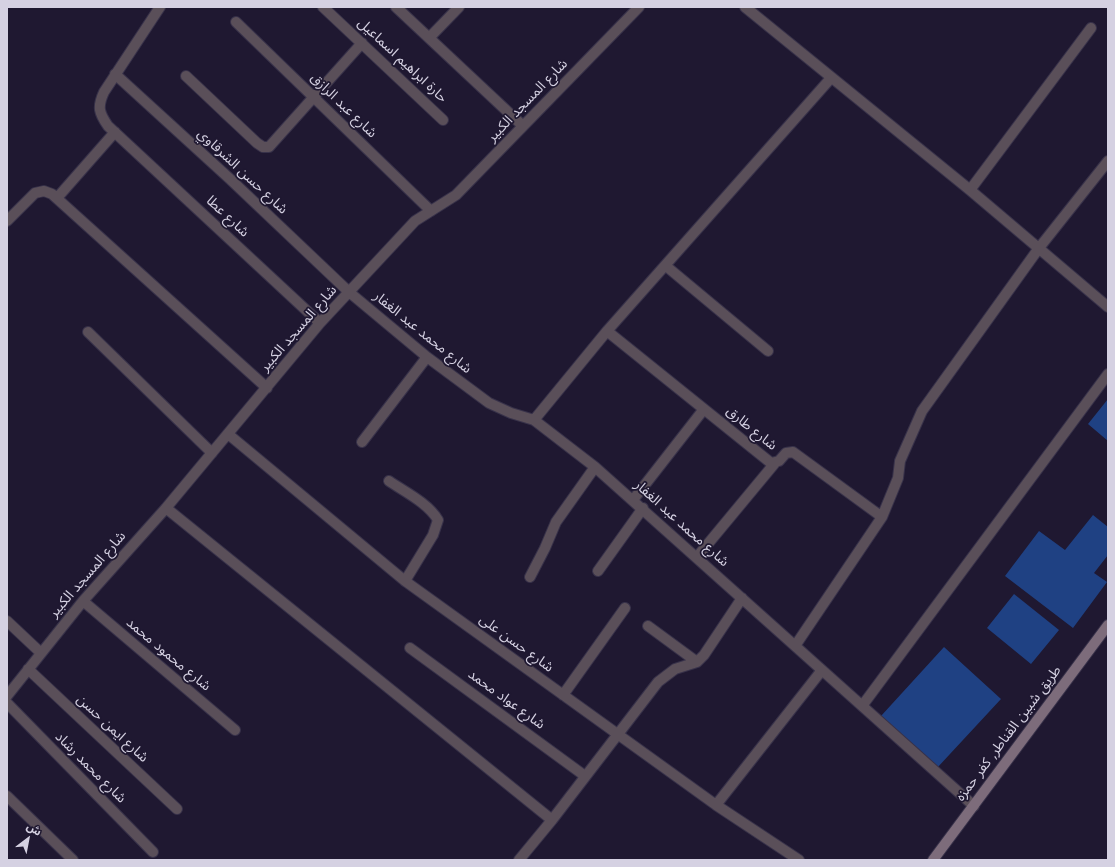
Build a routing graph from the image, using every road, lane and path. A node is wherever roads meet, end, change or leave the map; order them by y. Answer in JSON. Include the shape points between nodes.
{"nodes":[{"id":1,"x":160,"y":7,"type":"edge"},
{"id":2,"x":323,"y":7,"type":"edge"},
{"id":3,"x":396,"y":7,"type":"edge"},
{"id":4,"x":460,"y":7,"type":"edge"},
{"id":5,"x":639,"y":7,"type":"edge"},
{"id":6,"x":745,"y":7,"type":"edge"},
{"id":7,"x":236,"y":22,"type":"dead end"},
{"id":8,"x":1091,"y":28,"type":"dead end"},
{"id":9,"x":429,"y":38,"type":"junction"},
{"id":10,"x":362,"y":43,"type":"junction"},
{"id":11,"x":115,"y":74,"type":"junction"},
{"id":12,"x":186,"y":76,"type":"dead end"},
{"id":13,"x":831,"y":78,"type":"junction"},
{"id":14,"x":314,"y":97,"type":"junction"},
{"id":15,"x":443,"y":120,"type":"dead end"},
{"id":16,"x":523,"y":126,"type":"junction"},
{"id":17,"x":115,"y":132,"type":"junction"},
{"id":18,"x":1108,"y":161,"type":"edge"},
{"id":19,"x":970,"y":190,"type":"junction"},
{"id":20,"x":57,"y":198,"type":"junction"},
{"id":21,"x":430,"y":211,"type":"junction"},
{"id":22,"x":7,"y":221,"type":"edge"},
{"id":23,"x":1039,"y":248,"type":"junction"},
{"id":24,"x":666,"y":266,"type":"junction"},
{"id":25,"x":349,"y":292,"type":"junction"},
{"id":26,"x":1108,"y":308,"type":"edge"},
{"id":27,"x":320,"y":323,"type":"junction"},
{"id":28,"x":88,"y":332,"type":"dead end"},
{"id":29,"x":607,"y":332,"type":"junction"},
{"id":30,"x":768,"y":351,"type":"dead end"},
{"id":31,"x":427,"y":357,"type":"junction"},
{"id":32,"x":1108,"y":374,"type":"edge"},
{"id":33,"x":267,"y":388,"type":"junction"},
{"id":34,"x":704,"y":409,"type":"junction"},
{"id":35,"x":534,"y":420,"type":"junction"},
{"id":36,"x":228,"y":434,"type":"junction"},
{"id":37,"x":362,"y":442,"type":"dead end"},
{"id":38,"x":212,"y":453,"type":"junction"},
{"id":39,"x":775,"y":463,"type":"junction"},
{"id":40,"x":595,"y":467,"type":"junction"},
{"id":41,"x":389,"y":481,"type":"dead end"},
{"id":42,"x":633,"y":500,"type":"junction"},
{"id":43,"x":166,"y":508,"type":"junction"},
{"id":44,"x":643,"y":508,"type":"junction"},
{"id":45,"x":882,"y":516,"type":"junction"},
{"id":46,"x":697,"y":557,"type":"junction"},
{"id":47,"x":598,"y":571,"type":"dead end"},
{"id":48,"x":530,"y":577,"type":"dead end"},
{"id":49,"x":405,"y":581,"type":"junction"},
{"id":50,"x":742,"y":598,"type":"junction"},
{"id":51,"x":83,"y":601,"type":"junction"},
{"id":52,"x":625,"y":608,"type":"dead end"},
{"id":53,"x":7,"y":621,"type":"edge"},
{"id":54,"x":1108,"y":625,"type":"edge"},
{"id":55,"x":648,"y":626,"type":"dead end"},
{"id":56,"x":795,"y":646,"type":"junction"},
{"id":57,"x":410,"y":648,"type":"dead end"},
{"id":58,"x":41,"y":653,"type":"junction"},
{"id":59,"x":696,"y":662,"type":"junction"},
{"id":60,"x":28,"y":669,"type":"junction"},
{"id":61,"x":822,"y":670,"type":"junction"},
{"id":62,"x":563,"y":695,"type":"junction"},
{"id":63,"x":7,"y":696,"type":"edge"},
{"id":64,"x":7,"y":703,"type":"edge"},
{"id":65,"x":862,"y":706,"type":"junction"},
{"id":66,"x":235,"y":730,"type":"dead end"},
{"id":67,"x":618,"y":735,"type":"junction"},
{"id":68,"x":585,"y":776,"type":"junction"},
{"id":69,"x":7,"y":796,"type":"edge"},
{"id":70,"x":716,"y":804,"type":"junction"},
{"id":71,"x":974,"y":806,"type":"junction"},
{"id":72,"x":177,"y":809,"type":"dead end"},
{"id":73,"x":552,"y":820,"type":"junction"},
{"id":74,"x":153,"y":852,"type":"dead end"},
{"id":75,"x":73,"y":860,"type":"edge"},
{"id":76,"x":519,"y":860,"type":"edge"},
{"id":77,"x":799,"y":860,"type":"edge"},
{"id":78,"x":933,"y":860,"type":"edge"}],
"edges":[{"from":1,"to":11,"type":"street","name":"شارع عطا"},
{"from":2,"to":10,"type":"street","name":"حارة ابراهيم اسماعيل"},
{"from":3,"to":9,"type":"street"},
{"from":4,"to":9,"type":"street"},
{"from":5,"to":16,"type":"street","name":"شارع المسجد الكبير"},
{"from":6,"to":13,"type":"street"},
{"from":7,"to":14,"type":"street","name":"شارع عبد الرازق"},
{"from":8,"to":19,"type":"street"},
{"from":9,"to":16,"type":"street"},
{"from":10,"to":14,"type":"street"},
{"from":10,"to":15,"type":"street","name":"حارة ابراهيم اسماعيل"},
{"from":11,"to":17,"type":"street","name":"شارع عطا","via":[[100,102],[100,114]]},
{"from":11,"to":25,"type":"street","name":"شارع حسن الشرقاوي"},
{"from":12,"to":14,"type":"street","via":[[263,147],[269,147]]},
{"from":13,"to":19,"type":"street"},
{"from":13,"to":24,"type":"street"},
{"from":14,"to":21,"type":"street","name":"شارع عبد الرازق"},
{"from":16,"to":21,"type":"street","name":"شارع المسجد الكبير","via":[[456,195]]},
{"from":17,"to":20,"type":"street"},
{"from":17,"to":27,"type":"street","name":"شارع عطا"},
{"from":18,"to":23,"type":"street"},
{"from":19,"to":23,"type":"street"},
{"from":20,"to":22,"type":"street","via":[[44,191],[34,193]]},
{"from":20,"to":33,"type":"street"},
{"from":21,"to":25,"type":"street","name":"شارع المسجد الكبير","via":[[415,221]]},
{"from":23,"to":26,"type":"street"},
{"from":23,"to":45,"type":"street","via":[[922,411],[900,461],[898,478]]},
{"from":24,"to":29,"type":"street"},
{"from":24,"to":30,"type":"street"},
{"from":25,"to":27,"type":"street","name":"شارع المسجد الكبير"},
{"from":25,"to":31,"type":"street","name":"شارع محمد عبد الغفار"},
{"from":27,"to":33,"type":"street","name":"شارع المسجد الكبير"},
{"from":28,"to":38,"type":"street"},
{"from":29,"to":34,"type":"street","name":"شارع طارق"},
{"from":29,"to":35,"type":"street"},
{"from":31,"to":35,"type":"street","name":"شارع محمد عبد الغفار","via":[[489,403]]},
{"from":31,"to":37,"type":"street"},
{"from":32,"to":65,"type":"street"},
{"from":33,"to":36,"type":"street","name":"شارع المسجد الكبير"},
{"from":34,"to":39,"type":"street","name":"شارع طارق","via":[[767,460]]},
{"from":34,"to":42,"type":"street"},
{"from":35,"to":40,"type":"street","name":"شارع محمد عبد الغفار"},
{"from":36,"to":38,"type":"street","name":"شارع المسجد الكبير"},
{"from":36,"to":49,"type":"street","name":"شارع حسن على"},
{"from":38,"to":43,"type":"street","name":"شارع المسجد الكبير"},
{"from":39,"to":45,"type":"street","name":"شارع طارق","via":[[786,453],[793,452]]},
{"from":39,"to":46,"type":"street"},
{"from":40,"to":42,"type":"street","name":"شارع محمد عبد الغفار"},
{"from":40,"to":48,"type":"street","via":[[556,522]]},
{"from":41,"to":49,"type":"street","via":[[434,512],[438,520],[433,535]]},
{"from":42,"to":44,"type":"street","name":"شارع محمد عبد الغفار"},
{"from":43,"to":51,"type":"street","name":"شارع المسجد الكبير"},
{"from":43,"to":73,"type":"street"},
{"from":44,"to":46,"type":"street","name":"شارع محمد عبد الغفار"},
{"from":44,"to":47,"type":"street"},
{"from":45,"to":56,"type":"street"},
{"from":46,"to":50,"type":"street","name":"شارع محمد عبد الغفار"},
{"from":49,"to":62,"type":"street","name":"شارع حسن على"},
{"from":50,"to":56,"type":"street","name":"شارع محمد عبد الغفار"},
{"from":50,"to":59,"type":"street","via":[[704,655]]},
{"from":51,"to":58,"type":"street","name":"شارع المسجد الكبير"},
{"from":51,"to":66,"type":"street","name":"شارع محمود محمد"},
{"from":52,"to":62,"type":"street"},
{"from":53,"to":58,"type":"street"},
{"from":54,"to":71,"type":"main road","name":"طريق شبين القناطر, كفر حمزه"},
{"from":55,"to":59,"type":"street"},
{"from":56,"to":61,"type":"street","name":"شارع محمد عبد الغفار"},
{"from":57,"to":68,"type":"street","name":"شارع عواد محمد"},
{"from":58,"to":60,"type":"street","name":"شارع المسجد الكبير"},
{"from":59,"to":67,"type":"street","via":[[675,669],[658,682]]},
{"from":60,"to":63,"type":"street","name":"شارع المسجد الكبير"},
{"from":60,"to":72,"type":"street","name":"شارع ايمن حسن"},
{"from":61,"to":65,"type":"street","name":"شارع محمد عبد الغفار"},
{"from":61,"to":70,"type":"street"},
{"from":62,"to":67,"type":"street","name":"شارع حسن على"},
{"from":64,"to":74,"type":"street","name":"شارع محمد رشاد"},
{"from":65,"to":71,"type":"street","name":"شارع محمد عبد الغفار"},
{"from":67,"to":68,"type":"street"},
{"from":67,"to":70,"type":"street","name":"شارع حسن على"},
{"from":68,"to":73,"type":"street"},
{"from":69,"to":75,"type":"street"},
{"from":70,"to":77,"type":"street","name":"شارع حسن على"},
{"from":71,"to":78,"type":"main road","name":"طريق شبين القناطر, كفر حمزه"},
{"from":73,"to":76,"type":"street"}]}
